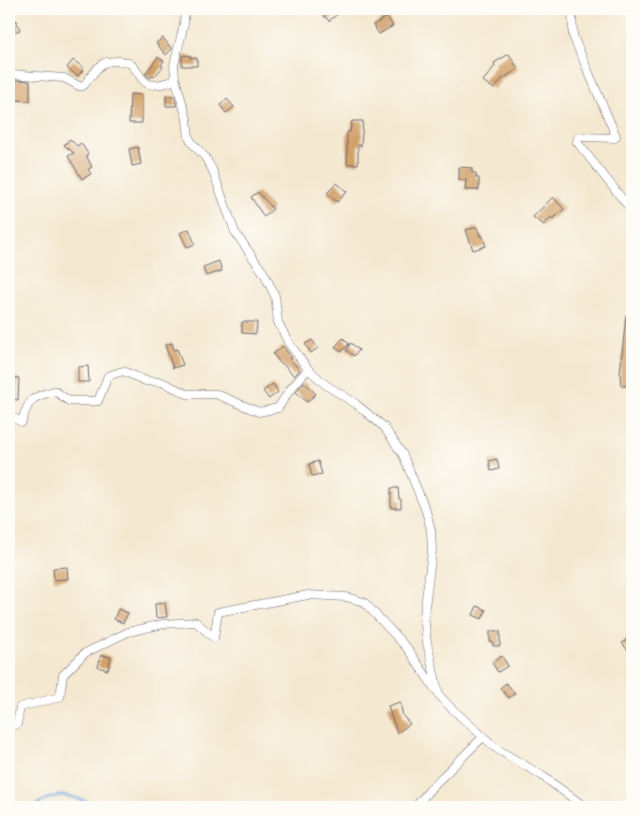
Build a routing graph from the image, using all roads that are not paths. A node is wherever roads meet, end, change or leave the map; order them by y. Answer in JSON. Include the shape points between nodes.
{"nodes":[{"id":1,"x":185,"y":9,"type":"edge"},
{"id":2,"x":572,"y":9,"type":"edge"},
{"id":3,"x":9,"y":74,"type":"edge"},
{"id":4,"x":175,"y":80,"type":"junction"},
{"id":5,"x":632,"y":211,"type":"edge"},
{"id":6,"x":308,"y":368,"type":"junction"},
{"id":7,"x":9,"y":416,"type":"edge"},
{"id":8,"x":439,"y":695,"type":"junction"},
{"id":9,"x":9,"y":728,"type":"edge"},
{"id":10,"x":482,"y":737,"type":"junction"},
{"id":11,"x":415,"y":807,"type":"edge"},
{"id":12,"x":585,"y":807,"type":"edge"}],
"edges":[{"from":1,"to":4,"type":"street","via":[[174,65]]},
{"from":2,"to":5,"type":"street","via":[[573,36],[616,136],[582,137],[577,142]]},
{"from":3,"to":4,"type":"street","via":[[64,78],[83,86],[104,64],[122,61],[131,64],[146,82],[160,84]]},
{"from":4,"to":6,"type":"street","via":[[190,138],[212,169],[235,232],[266,275],[274,296],[278,322],[288,342]]},
{"from":6,"to":7,"type":"street","via":[[278,408],[259,412],[216,394],[187,394],[162,382],[146,381],[122,371],[108,376],[98,401],[68,401],[55,391],[36,395],[26,407],[22,422]]},
{"from":6,"to":8,"type":"street","via":[[384,427],[403,455],[426,511],[432,551],[424,615]]},
{"from":8,"to":9,"type":"street","via":[[407,648],[364,602],[346,597],[308,595],[218,612],[214,638],[196,622],[163,624],[128,632],[84,653],[63,675],[60,697],[20,707],[17,724]]},
{"from":8,"to":10,"type":"street"},
{"from":10,"to":11,"type":"street"},
{"from":10,"to":12,"type":"street"}]}
